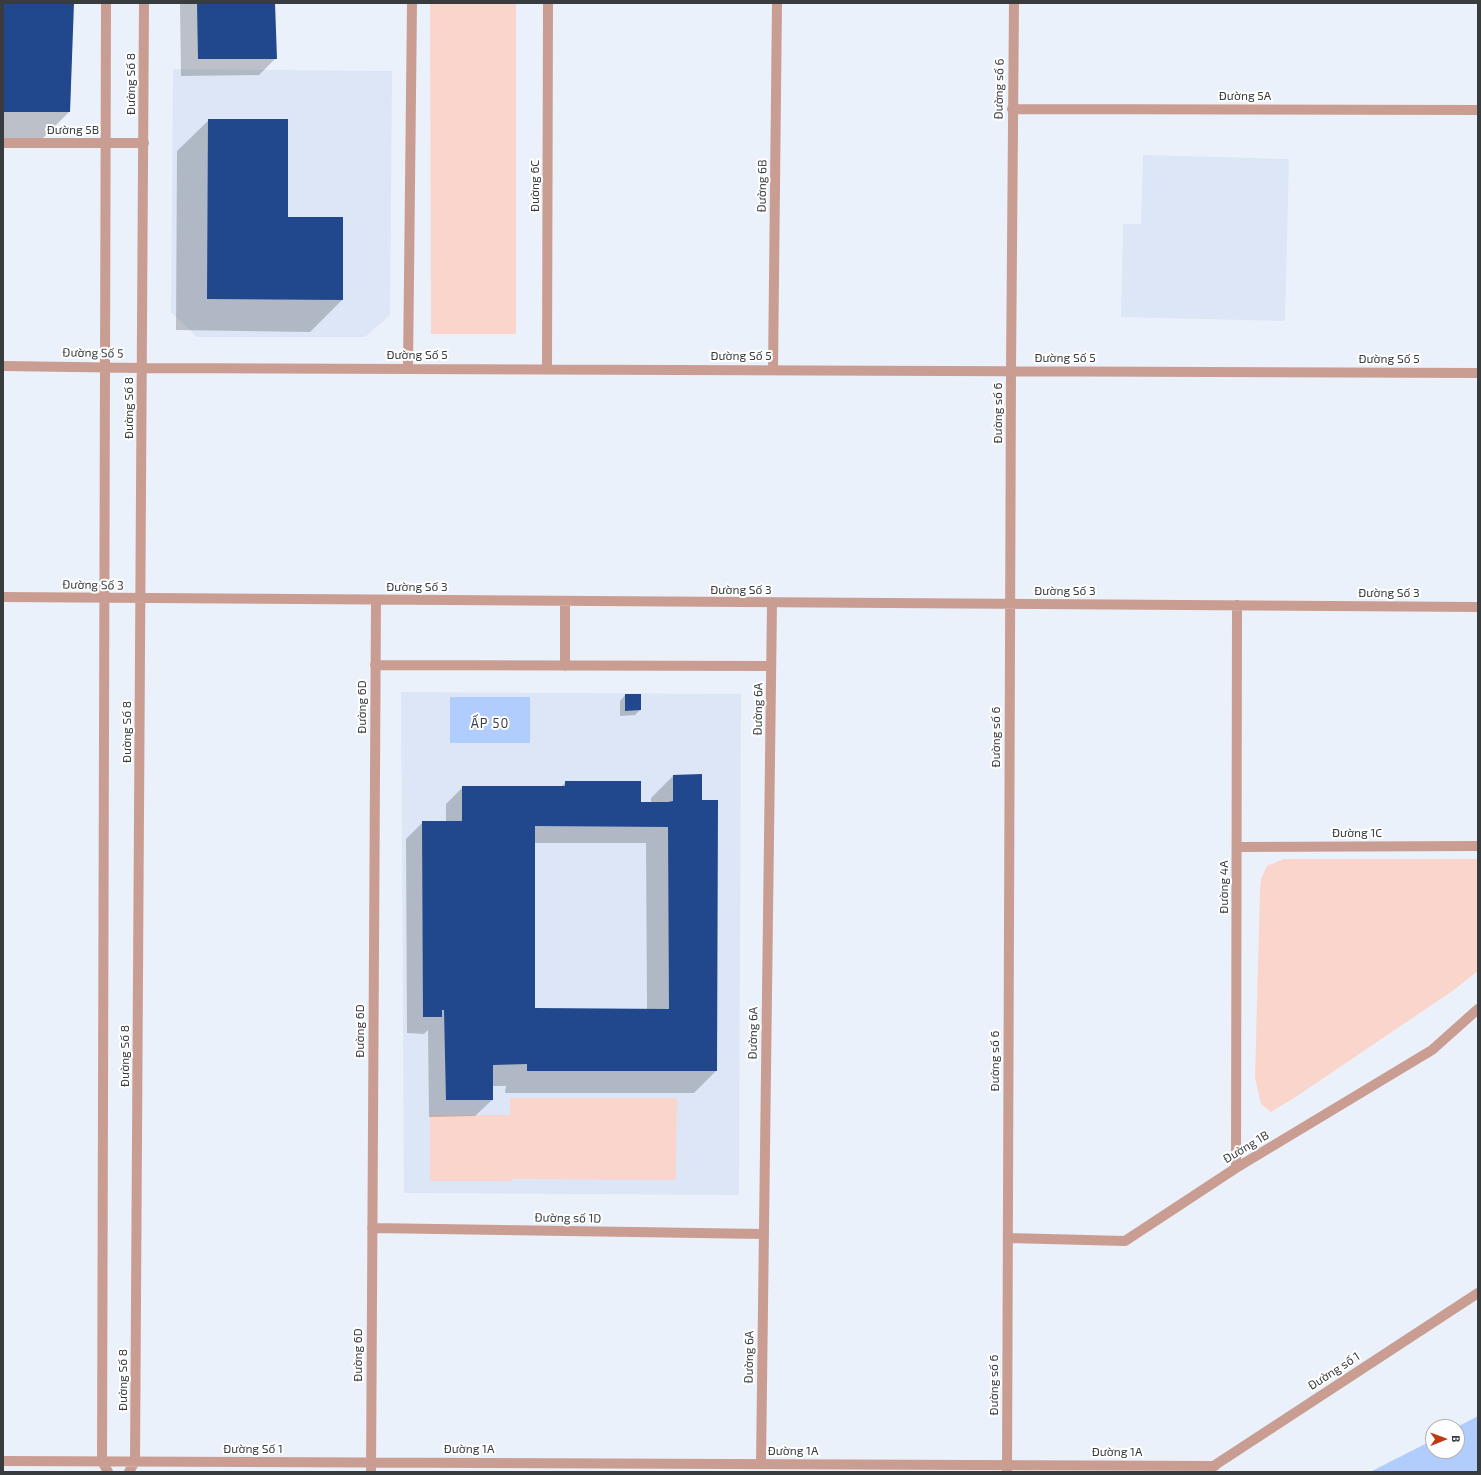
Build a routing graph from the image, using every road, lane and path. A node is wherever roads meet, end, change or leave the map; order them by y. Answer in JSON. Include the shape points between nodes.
{"nodes":[{"id":1,"x":106,"y":3,"type":"edge"},
{"id":2,"x":144,"y":3,"type":"edge"},
{"id":3,"x":412,"y":3,"type":"edge"},
{"id":4,"x":548,"y":3,"type":"edge"},
{"id":5,"x":777,"y":3,"type":"edge"},
{"id":6,"x":1014,"y":3,"type":"edge"},
{"id":7,"x":1012,"y":109,"type":"junction"},
{"id":8,"x":1478,"y":110,"type":"edge"},
{"id":9,"x":3,"y":143,"type":"edge"},
{"id":10,"x":106,"y":143,"type":"junction"},
{"id":11,"x":144,"y":143,"type":"junction"},
{"id":12,"x":3,"y":366,"type":"edge"},
{"id":13,"x":105,"y":366,"type":"junction"},
{"id":14,"x":142,"y":368,"type":"junction"},
{"id":15,"x":408,"y":368,"type":"junction"},
{"id":16,"x":547,"y":368,"type":"junction"},
{"id":17,"x":773,"y":370,"type":"junction"},
{"id":18,"x":1011,"y":370,"type":"junction"},
{"id":19,"x":1478,"y":373,"type":"edge"},
{"id":20,"x":3,"y":597,"type":"edge"},
{"id":21,"x":104,"y":598,"type":"junction"},
{"id":22,"x":141,"y":598,"type":"junction"},
{"id":23,"x":376,"y":600,"type":"junction"},
{"id":24,"x":565,"y":602,"type":"junction"},
{"id":25,"x":772,"y":603,"type":"junction"},
{"id":26,"x":1010,"y":604,"type":"junction"},
{"id":27,"x":1237,"y":605,"type":"junction"},
{"id":28,"x":1478,"y":607,"type":"edge"},
{"id":29,"x":375,"y":665,"type":"junction"},
{"id":30,"x":565,"y":666,"type":"junction"},
{"id":31,"x":771,"y":666,"type":"junction"},
{"id":32,"x":1478,"y":846,"type":"edge"},
{"id":33,"x":1237,"y":847,"type":"junction"},
{"id":34,"x":1478,"y":1009,"type":"edge"},
{"id":35,"x":1236,"y":1168,"type":"junction"},
{"id":36,"x":372,"y":1228,"type":"junction"},
{"id":37,"x":763,"y":1234,"type":"junction"},
{"id":38,"x":1008,"y":1238,"type":"junction"},
{"id":39,"x":1478,"y":1292,"type":"edge"},
{"id":40,"x":3,"y":1461,"type":"edge"},
{"id":41,"x":102,"y":1461,"type":"junction"},
{"id":42,"x":135,"y":1461,"type":"junction"},
{"id":43,"x":760,"y":1463,"type":"junction"},
{"id":44,"x":1215,"y":1466,"type":"junction"},
{"id":45,"x":371,"y":1467,"type":"edge"},
{"id":46,"x":1007,"y":1468,"type":"edge"},
{"id":47,"x":108,"y":1472,"type":"edge"},
{"id":48,"x":129,"y":1472,"type":"edge"},
{"id":49,"x":1205,"y":1472,"type":"edge"}],
"edges":[{"from":1,"to":10,"type":"street","name":"Đường Số 8"},
{"from":2,"to":11,"type":"street","name":"Đường Số 8"},
{"from":3,"to":15,"type":"street"},
{"from":4,"to":16,"type":"street","name":"Đường 6C"},
{"from":5,"to":17,"type":"street","name":"Đường 6B"},
{"from":6,"to":7,"type":"street","name":"Đường số 6"},
{"from":7,"to":8,"type":"street","name":"Đường 5A"},
{"from":7,"to":18,"type":"street","name":"Đường số 6"},
{"from":9,"to":10,"type":"street","name":"Đường 5B"},
{"from":10,"to":11,"type":"street","name":"Đường 5B"},
{"from":10,"to":13,"type":"street","name":"Đường Số 8"},
{"from":11,"to":14,"type":"street","name":"Đường Số 8"},
{"from":12,"to":13,"type":"street","name":"Đường Số 5"},
{"from":13,"to":14,"type":"street","name":"Đường Số 5"},
{"from":13,"to":21,"type":"street","name":"Đường Số 8"},
{"from":14,"to":15,"type":"street","name":"Đường Số 5"},
{"from":14,"to":22,"type":"street","name":"Đường Số 8"},
{"from":15,"to":16,"type":"street","name":"Đường Số 5"},
{"from":16,"to":17,"type":"street","name":"Đường Số 5"},
{"from":17,"to":18,"type":"street","name":"Đường Số 5"},
{"from":18,"to":19,"type":"street","name":"Đường Số 5"},
{"from":18,"to":26,"type":"street","name":"Đường số 6"},
{"from":20,"to":21,"type":"street","name":"Đường Số 3"},
{"from":21,"to":22,"type":"street","name":"Đường Số 3"},
{"from":21,"to":41,"type":"street","name":"Đường Số 8"},
{"from":22,"to":23,"type":"street","name":"Đường Số 3"},
{"from":22,"to":42,"type":"street","name":"Đường Số 8"},
{"from":23,"to":24,"type":"street","name":"Đường Số 3"},
{"from":23,"to":29,"type":"street","name":"Đường 6D"},
{"from":24,"to":25,"type":"street","name":"Đường Số 3"},
{"from":24,"to":30,"type":"street"},
{"from":25,"to":26,"type":"street","name":"Đường Số 3"},
{"from":25,"to":31,"type":"street","name":"Đường 6A"},
{"from":26,"to":27,"type":"street","name":"Đường Số 3"},
{"from":26,"to":38,"type":"street","name":"Đường số 6"},
{"from":27,"to":28,"type":"street","name":"Đường Số 3"},
{"from":27,"to":33,"type":"street","name":"Đường 4A"},
{"from":29,"to":30,"type":"street"},
{"from":29,"to":36,"type":"street","name":"Đường 6D"},
{"from":30,"to":31,"type":"street"},
{"from":31,"to":37,"type":"street","name":"Đường 6A"},
{"from":32,"to":33,"type":"street","name":"Đường 1C"},
{"from":33,"to":35,"type":"street","name":"Đường 4A"},
{"from":34,"to":35,"type":"street","name":"Đường 1B","via":[[1432,1050]]},
{"from":35,"to":38,"type":"street","name":"Đường 1B","via":[[1125,1241]]},
{"from":36,"to":37,"type":"street","name":"Đường số 1D"},
{"from":36,"to":45,"type":"street","name":"Đường 6D"},
{"from":37,"to":43,"type":"street","name":"Đường 6A"},
{"from":38,"to":46,"type":"street","name":"Đường số 6"},
{"from":39,"to":44,"type":"street","name":"Đường số 1"},
{"from":40,"to":41,"type":"street"},
{"from":41,"to":42,"type":"street","name":"Đường Số 1"},
{"from":41,"to":47,"type":"street"},
{"from":42,"to":45,"type":"street","name":"Đường Số 1"},
{"from":42,"to":48,"type":"street"},
{"from":43,"to":45,"type":"street","name":"Đường 1A"},
{"from":43,"to":46,"type":"street","name":"Đường 1A"},
{"from":44,"to":46,"type":"street","name":"Đường 1A"},
{"from":44,"to":49,"type":"street","name":"Đường số 1"}]}
